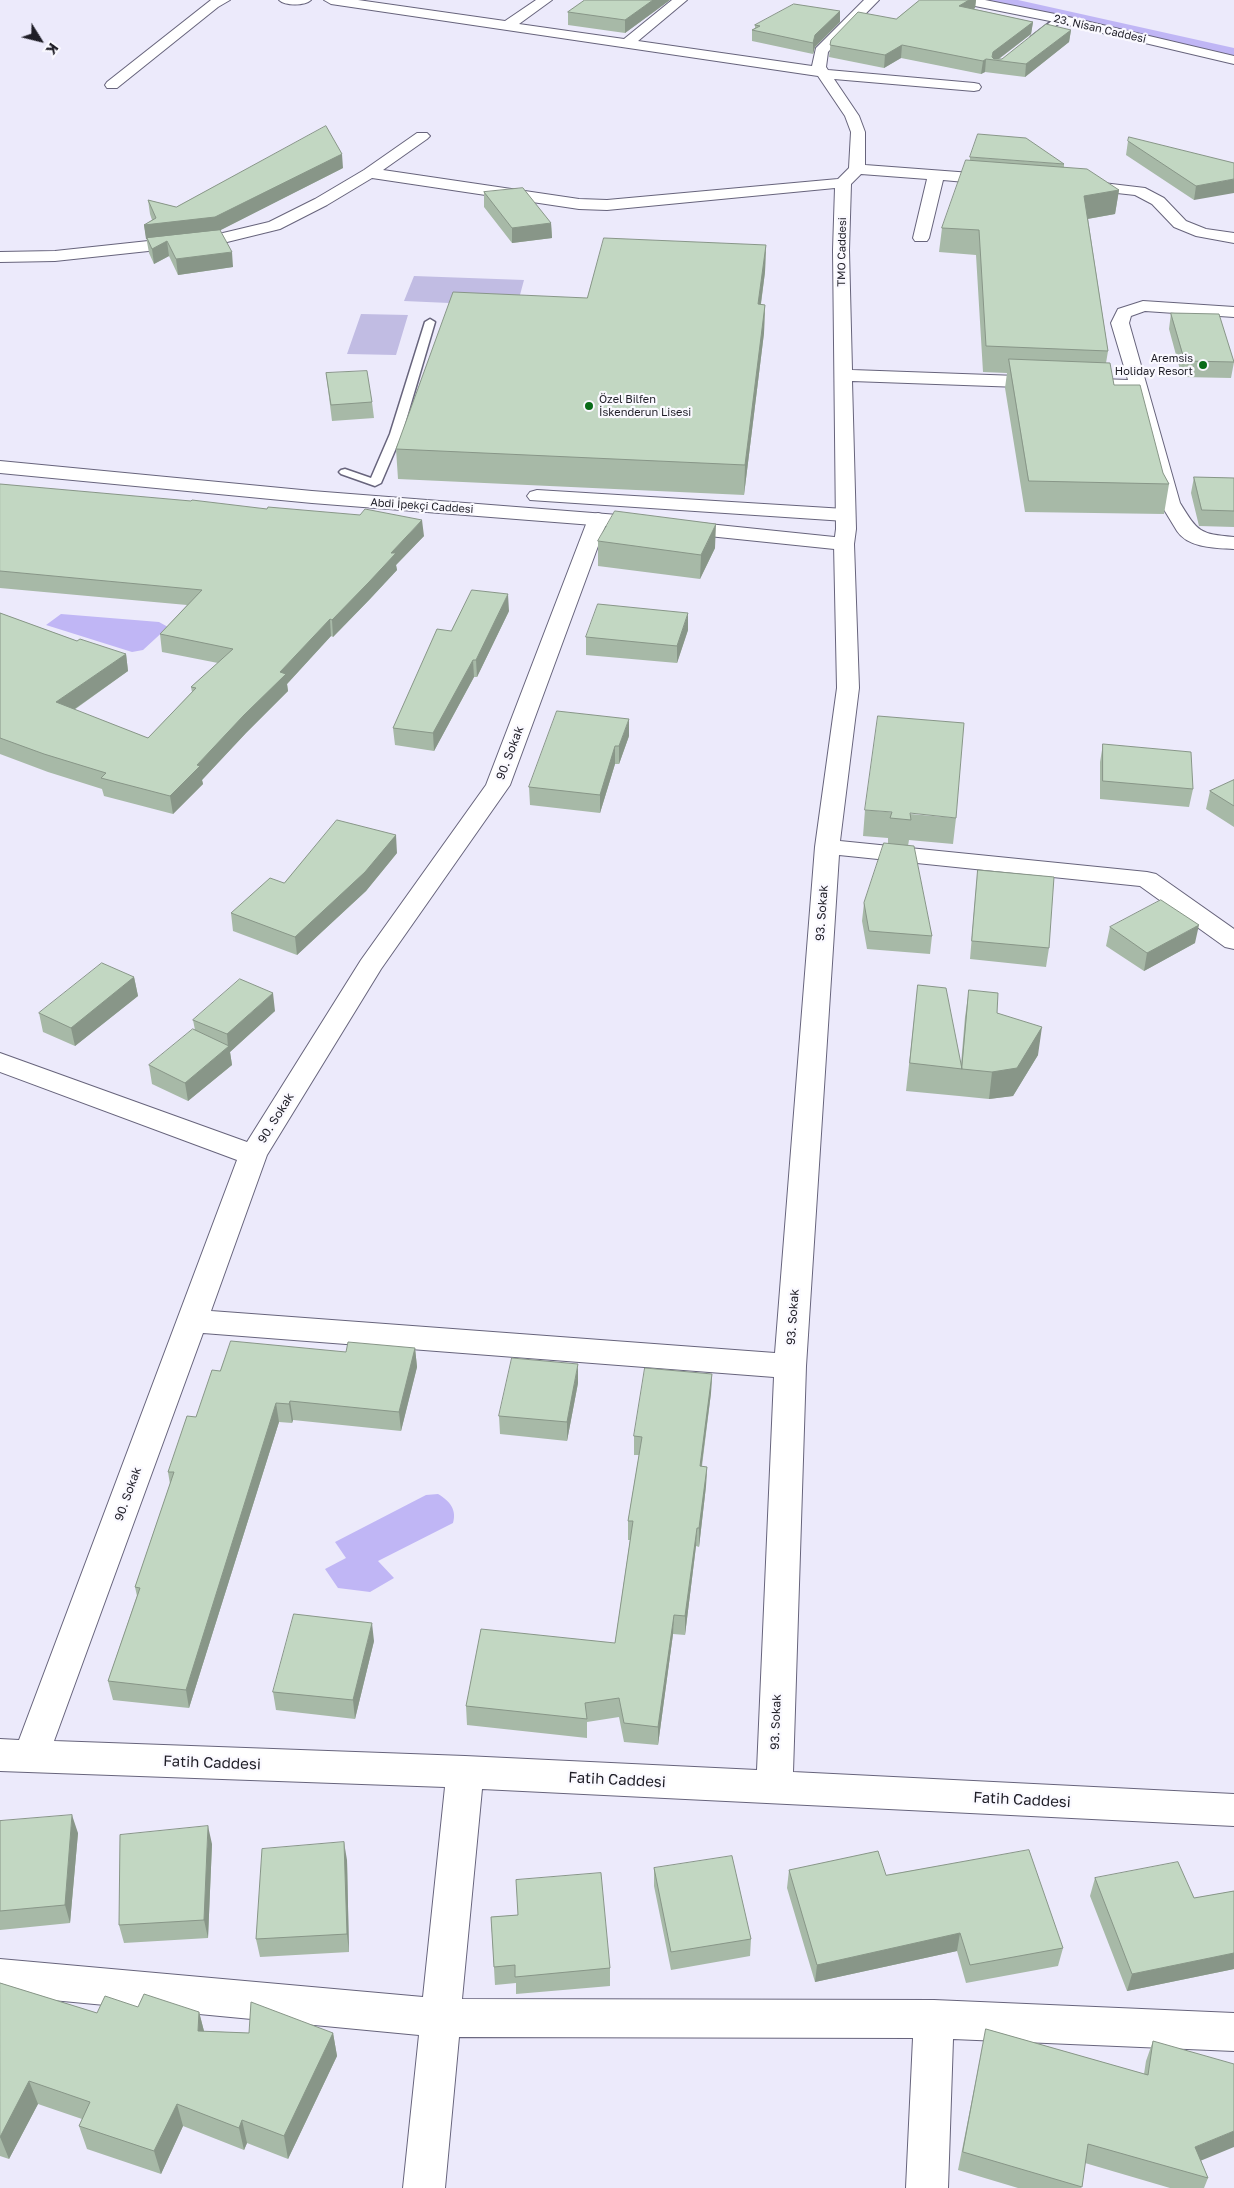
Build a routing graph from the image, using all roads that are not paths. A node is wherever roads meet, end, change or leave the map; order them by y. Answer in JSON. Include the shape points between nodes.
{"nodes":[{"id":1,"x":223,"y":0,"type":"edge"},
{"id":2,"x":286,"y":0,"type":"edge"},
{"id":3,"x":304,"y":0,"type":"edge"},
{"id":4,"x":331,"y":0,"type":"edge"},
{"id":5,"x":545,"y":0,"type":"edge"},
{"id":6,"x":680,"y":0,"type":"edge"},
{"id":7,"x":872,"y":0,"type":"edge"},
{"id":8,"x":965,"y":0,"type":"edge"},
{"id":9,"x":1060,"y":19,"type":"junction"},
{"id":10,"x":507,"y":26,"type":"junction"},
{"id":11,"x":626,"y":44,"type":"junction"},
{"id":12,"x":1024,"y":46,"type":"edge"},
{"id":13,"x":1234,"y":60,"type":"edge"},
{"id":14,"x":823,"y":73,"type":"junction"},
{"id":15,"x":112,"y":85,"type":"dead end"},
{"id":16,"x":974,"y":87,"type":"dead end"},
{"id":17,"x":422,"y":136,"type":"dead end"},
{"id":18,"x":857,"y":169,"type":"junction"},
{"id":19,"x":369,"y":173,"type":"junction"},
{"id":20,"x":936,"y":176,"type":"junction"},
{"id":21,"x":1012,"y":181,"type":"edge"},
{"id":22,"x":843,"y":183,"type":"junction"},
{"id":23,"x":1060,"y":184,"type":"edge"},
{"id":24,"x":921,"y":238,"type":"dead end"},
{"id":25,"x":1234,"y":238,"type":"edge"},
{"id":26,"x":1,"y":254,"type":"edge"},
{"id":27,"x":1234,"y":312,"type":"edge"},
{"id":28,"x":430,"y":322,"type":"dead end"},
{"id":29,"x":845,"y":375,"type":"junction"},
{"id":30,"x":1139,"y":386,"type":"junction"},
{"id":31,"x":0,"y":453,"type":"edge"},
{"id":32,"x":0,"y":467,"type":"edge"},
{"id":33,"x":345,"y":472,"type":"dead end"},
{"id":34,"x":297,"y":477,"type":"dead end"},
{"id":35,"x":326,"y":479,"type":"dead end"},
{"id":36,"x":375,"y":483,"type":"junction"},
{"id":37,"x":394,"y":485,"type":"dead end"},
{"id":38,"x":521,"y":494,"type":"dead end"},
{"id":39,"x":845,"y":515,"type":"junction"},
{"id":40,"x":598,"y":520,"type":"junction"},
{"id":41,"x":1234,"y":543,"type":"edge"},
{"id":42,"x":844,"y":544,"type":"junction"},
{"id":43,"x":827,"y":847,"type":"junction"},
{"id":44,"x":1234,"y":940,"type":"edge"},
{"id":45,"x":0,"y":1062,"type":"edge"},
{"id":46,"x":253,"y":1155,"type":"junction"},
{"id":47,"x":192,"y":1321,"type":"junction"},
{"id":48,"x":790,"y":1366,"type":"junction"},
{"id":49,"x":15,"y":1756,"type":"edge"},
{"id":50,"x":465,"y":1772,"type":"junction"},
{"id":51,"x":774,"y":1788,"type":"junction"},
{"id":52,"x":1234,"y":1810,"type":"edge"},
{"id":53,"x":0,"y":1977,"type":"edge"},
{"id":54,"x":440,"y":2018,"type":"junction"},
{"id":55,"x":934,"y":2019,"type":"junction"},
{"id":56,"x":1234,"y":2032,"type":"edge"},
{"id":57,"x":424,"y":2188,"type":"edge"},
{"id":58,"x":927,"y":2188,"type":"edge"}],
"edges":[{"from":1,"to":15,"type":"street","via":[[213,4]]},
{"from":2,"to":3,"type":"street"},
{"from":4,"to":10,"type":"street"},
{"from":5,"to":10,"type":"street"},
{"from":6,"to":11,"type":"street"},
{"from":7,"to":14,"type":"street","via":[[821,51],[819,67]]},
{"from":8,"to":9,"type":"street","name":"23. Nisan Caddesi"},
{"from":9,"to":12,"type":"lane"},
{"from":9,"to":13,"type":"street","name":"23. Nisan Caddesi"},
{"from":10,"to":11,"type":"street"},
{"from":11,"to":14,"type":"street"},
{"from":14,"to":16,"type":"street"},
{"from":14,"to":18,"type":"street","via":[[852,116],[858,132]]},
{"from":17,"to":19,"type":"street"},
{"from":18,"to":20,"type":"street"},
{"from":18,"to":22,"type":"street"},
{"from":19,"to":22,"type":"street","via":[[580,204]]},
{"from":19,"to":26,"type":"street","via":[[274,226],[223,238],[55,256]]},
{"from":20,"to":21,"type":"street"},
{"from":20,"to":24,"type":"street"},
{"from":22,"to":29,"type":"street","name":"TMO Caddesi","via":[[841,250]]},
{"from":23,"to":25,"type":"street","via":[[1139,191],[1158,201],[1180,224],[1202,233]]},
{"from":27,"to":30,"type":"street","via":[[1143,306],[1124,313],[1120,323]]},
{"from":28,"to":36,"type":"lane","via":[[396,434]]},
{"from":29,"to":30,"type":"street"},
{"from":29,"to":39,"type":"street","name":"TMO Caddesi"},
{"from":30,"to":41,"type":"street","via":[[1170,503],[1186,531],[1208,541]]},
{"from":31,"to":34,"type":"street"},
{"from":32,"to":40,"type":"street","name":"Abdi İpekçi Caddesi"},
{"from":33,"to":36,"type":"lane"},
{"from":35,"to":36,"type":"street","name":"Abdi İpekçi Caddesi"},
{"from":36,"to":37,"type":"street","name":"Abdi İpekçi Caddesi"},
{"from":38,"to":39,"type":"street"},
{"from":39,"to":42,"type":"street","name":"TMO Caddesi"},
{"from":40,"to":42,"type":"street","name":"Abdi İpekçi Caddesi"},
{"from":40,"to":46,"type":"street","name":"90. Sokak","via":[[498,785],[370,966]]},
{"from":42,"to":43,"type":"street","name":"93. Sokak","via":[[848,688]]},
{"from":43,"to":44,"type":"street","via":[[1147,879]]},
{"from":43,"to":48,"type":"street","name":"93. Sokak"},
{"from":45,"to":46,"type":"street"},
{"from":46,"to":47,"type":"street","name":"90. Sokak"},
{"from":47,"to":48,"type":"street"},
{"from":47,"to":49,"type":"street","name":"90. Sokak"},
{"from":48,"to":51,"type":"street","name":"93. Sokak"},
{"from":49,"to":50,"type":"street","name":"Fatih Caddesi"},
{"from":50,"to":51,"type":"street","name":"Fatih Caddesi"},
{"from":50,"to":54,"type":"street"},
{"from":51,"to":52,"type":"street","name":"Fatih Caddesi"},
{"from":53,"to":54,"type":"street"},
{"from":54,"to":55,"type":"street"},
{"from":54,"to":57,"type":"street"},
{"from":55,"to":56,"type":"street"},
{"from":55,"to":58,"type":"street"}]}
